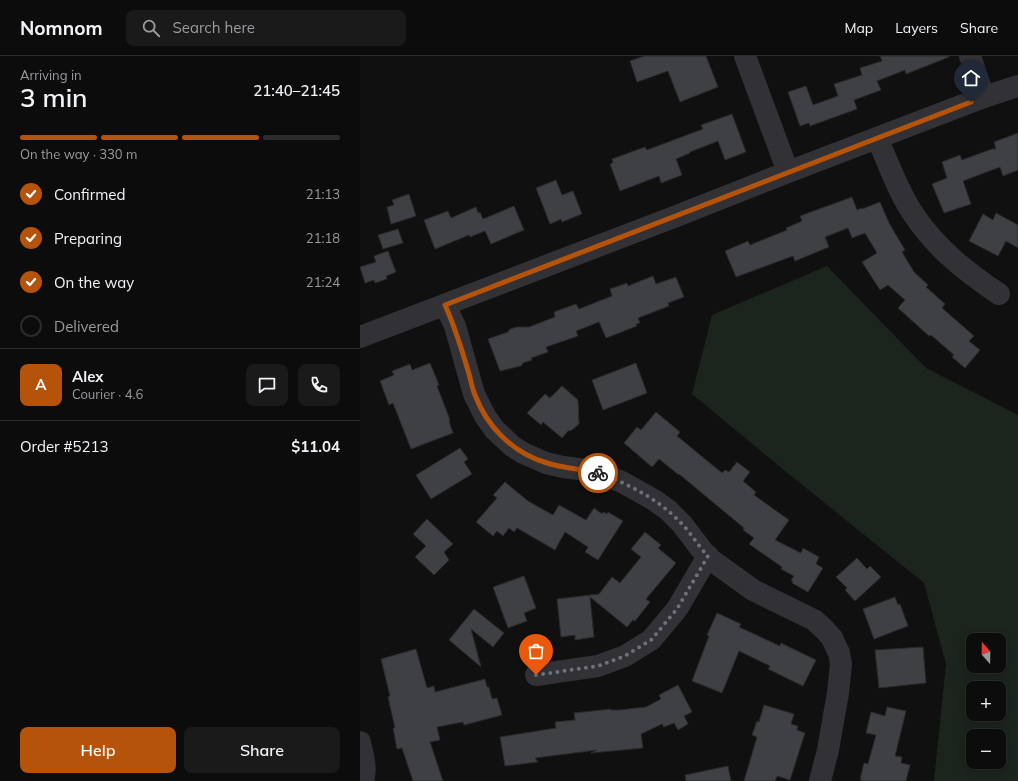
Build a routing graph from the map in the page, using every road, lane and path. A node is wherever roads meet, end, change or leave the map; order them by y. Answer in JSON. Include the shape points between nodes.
{"nodes":[{"id":1,"x":745,"y":56,"type":"edge"},
{"id":2,"x":970,"y":56,"type":"edge"},
{"id":3,"x":1018,"y":86,"type":"edge"},
{"id":4,"x":984,"y":97,"type":"junction"},
{"id":5,"x":877,"y":138,"type":"junction"},
{"id":6,"x":788,"y":172,"type":"junction"},
{"id":7,"x":999,"y":294,"type":"dead end"},
{"id":8,"x":445,"y":305,"type":"junction"},
{"id":9,"x":360,"y":337,"type":"edge"},
{"id":10,"x":708,"y":556,"type":"junction"},
{"id":11,"x":536,"y":675,"type":"dead end"},
{"id":12,"x":360,"y":742,"type":"edge"},
{"id":13,"x":363,"y":781,"type":"edge"},
{"id":14,"x":820,"y":781,"type":"edge"}],
"edges":[{"from":1,"to":6,"type":"street"},
{"from":2,"to":4,"type":"street"},
{"from":3,"to":4,"type":"street"},
{"from":4,"to":5,"type":"street"},
{"from":5,"to":6,"type":"street"},
{"from":5,"to":7,"type":"street","via":[[902,195],[927,233],[944,253]]},
{"from":6,"to":8,"type":"street"},
{"from":8,"to":9,"type":"street"},
{"from":8,"to":10,"type":"street","via":[[455,326],[474,394],[485,416],[507,442],[522,453],[546,463],[580,469],[622,482],[654,500],[682,524]]},
{"from":10,"to":11,"type":"street","via":[[677,609],[651,640],[625,656],[598,666]]},
{"from":10,"to":14,"type":"street","via":[[753,590],[814,620],[832,638],[841,664],[828,750]]},
{"from":12,"to":13,"type":"street","via":[[365,764]]}]}
